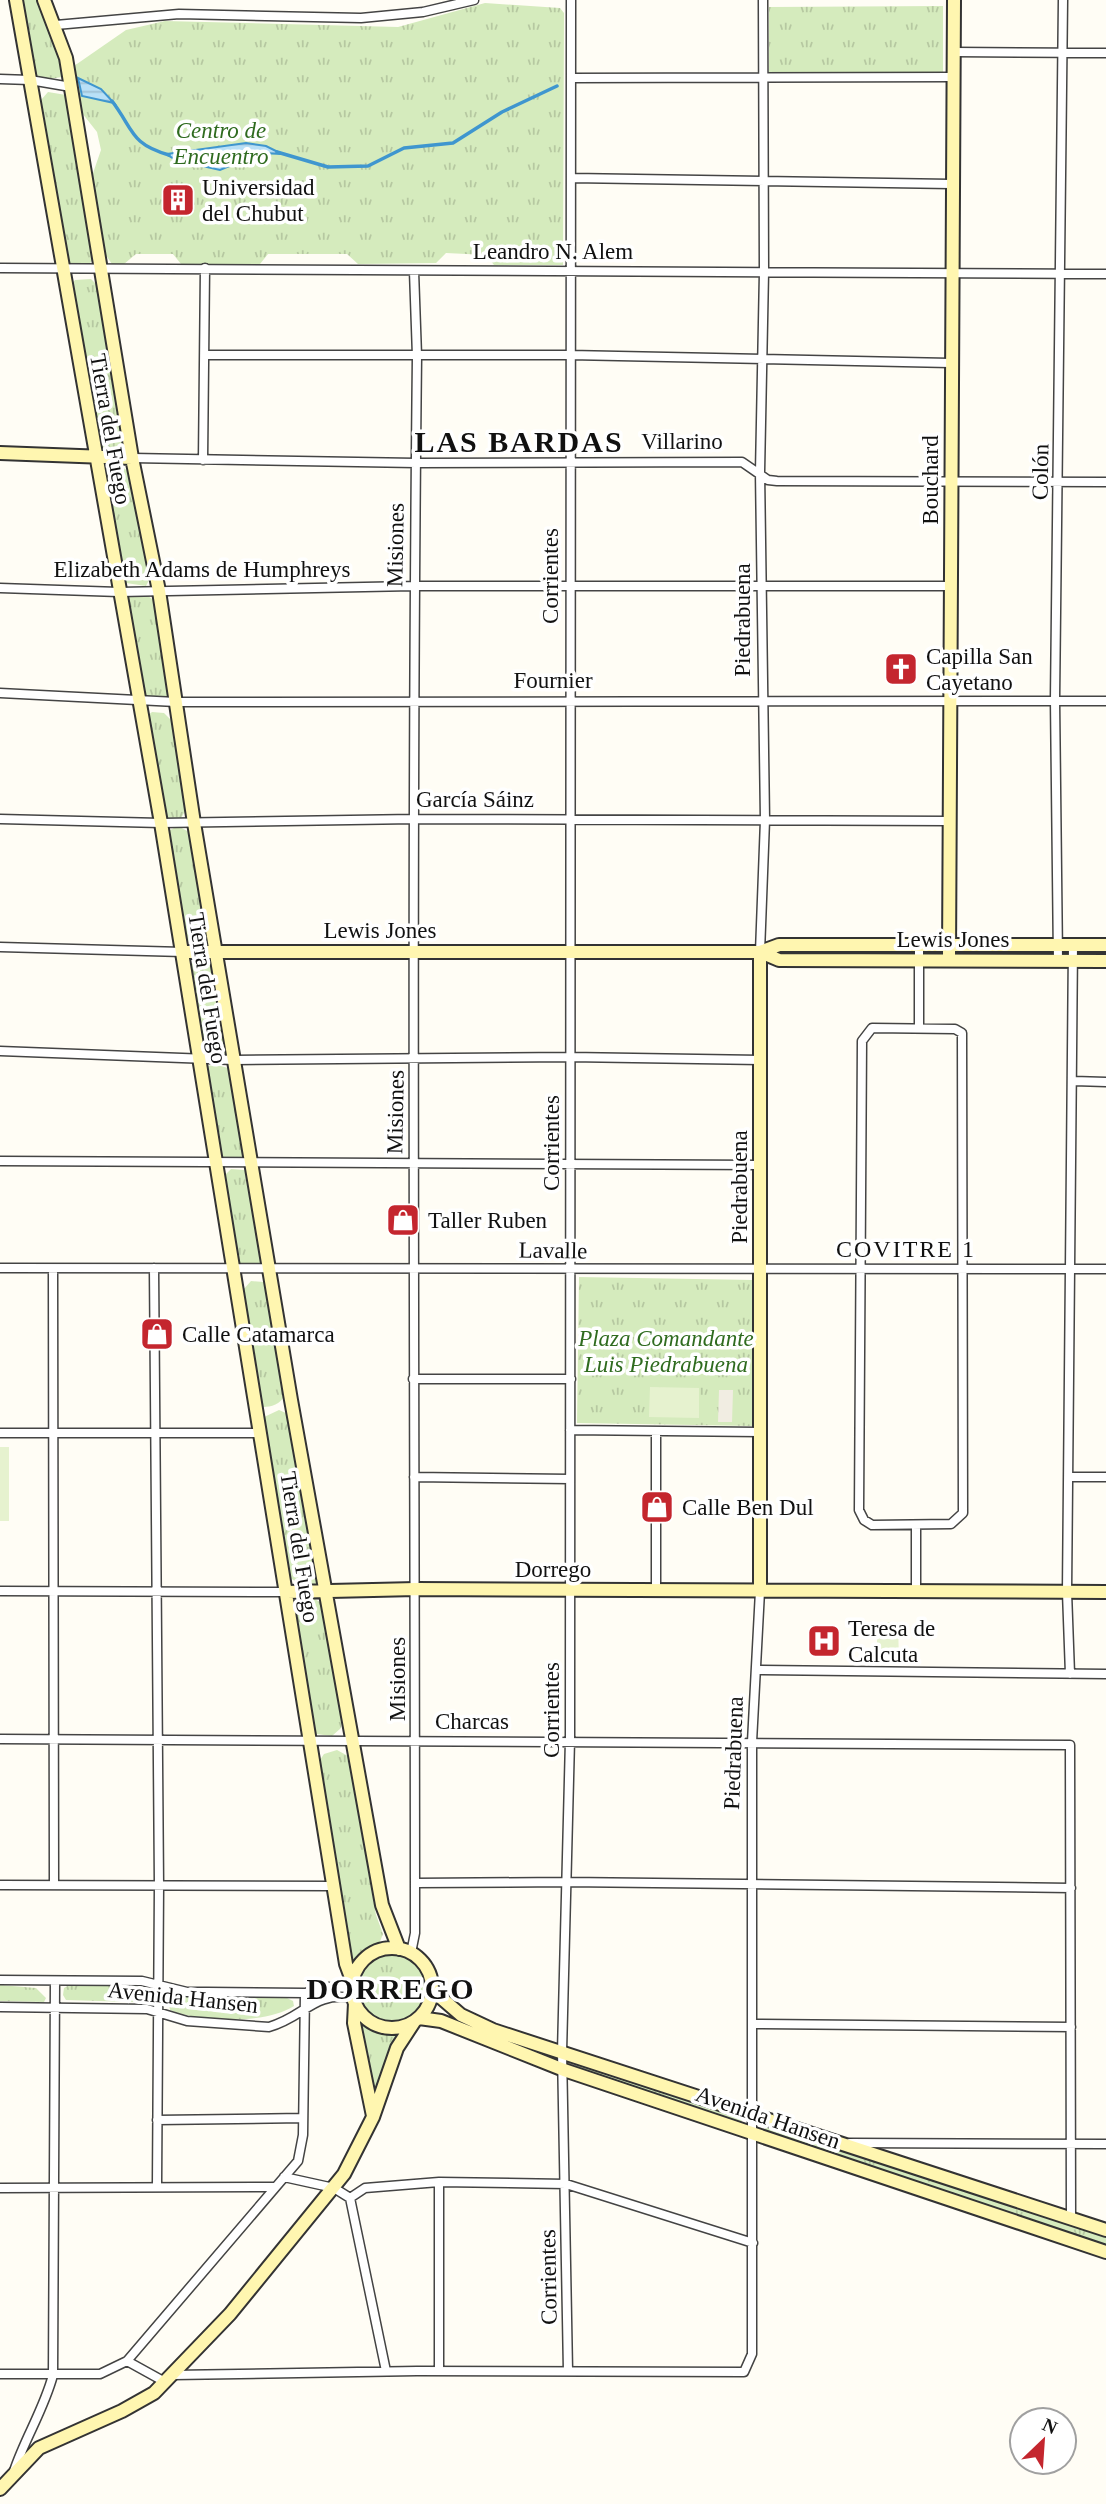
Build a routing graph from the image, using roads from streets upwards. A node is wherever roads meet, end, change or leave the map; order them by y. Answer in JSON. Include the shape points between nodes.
{"nodes":[{"id":1,"x":16,"y":0,"type":"edge"},
{"id":2,"x":44,"y":0,"type":"edge"},
{"id":3,"x":474,"y":0,"type":"edge"},
{"id":4,"x":571,"y":0,"type":"edge"},
{"id":5,"x":763,"y":0,"type":"edge"},
{"id":6,"x":954,"y":0,"type":"edge"},
{"id":7,"x":1063,"y":0,"type":"edge"},
{"id":8,"x":56,"y":25,"type":"junction"},
{"id":9,"x":954,"y":52,"type":"junction"},
{"id":10,"x":1063,"y":53,"type":"junction"},
{"id":11,"x":1106,"y":53,"type":"edge"},
{"id":12,"x":954,"y":77,"type":"junction"},
{"id":13,"x":572,"y":78,"type":"junction"},
{"id":14,"x":764,"y":78,"type":"junction"},
{"id":15,"x":0,"y":79,"type":"edge"},
{"id":16,"x":30,"y":80,"type":"junction"},
{"id":17,"x":71,"y":88,"type":"junction"},
{"id":18,"x":572,"y":178,"type":"junction"},
{"id":19,"x":764,"y":179,"type":"junction"},
{"id":20,"x":951,"y":184,"type":"junction"},
{"id":21,"x":0,"y":268,"type":"edge"},
{"id":22,"x":205,"y":268,"type":"junction"},
{"id":23,"x":570,"y":270,"type":"junction"},
{"id":24,"x":62,"y":271,"type":"junction"},
{"id":25,"x":102,"y":271,"type":"junction"},
{"id":26,"x":414,"y":271,"type":"junction"},
{"id":27,"x":764,"y":272,"type":"junction"},
{"id":28,"x":951,"y":273,"type":"junction"},
{"id":29,"x":1060,"y":273,"type":"junction"},
{"id":30,"x":1106,"y":274,"type":"edge"},
{"id":31,"x":206,"y":355,"type":"junction"},
{"id":32,"x":570,"y":355,"type":"junction"},
{"id":33,"x":417,"y":356,"type":"junction"},
{"id":34,"x":762,"y":358,"type":"junction"},
{"id":35,"x":950,"y":363,"type":"junction"},
{"id":36,"x":0,"y":453,"type":"edge"},
{"id":37,"x":95,"y":458,"type":"junction"},
{"id":38,"x":132,"y":458,"type":"junction"},
{"id":39,"x":203,"y":460,"type":"junction"},
{"id":40,"x":570,"y":462,"type":"junction"},
{"id":41,"x":415,"y":463,"type":"junction"},
{"id":42,"x":760,"y":472,"type":"junction"},
{"id":43,"x":951,"y":482,"type":"junction"},
{"id":44,"x":1060,"y":482,"type":"junction"},
{"id":45,"x":1106,"y":482,"type":"edge"},
{"id":46,"x":413,"y":586,"type":"junction"},
{"id":47,"x":569,"y":586,"type":"junction"},
{"id":48,"x":763,"y":586,"type":"junction"},
{"id":49,"x":951,"y":586,"type":"junction"},
{"id":50,"x":0,"y":588,"type":"edge"},
{"id":51,"x":159,"y":591,"type":"junction"},
{"id":52,"x":119,"y":592,"type":"junction"},
{"id":53,"x":0,"y":693,"type":"edge"},
{"id":54,"x":414,"y":699,"type":"junction"},
{"id":55,"x":570,"y":699,"type":"junction"},
{"id":56,"x":763,"y":699,"type":"junction"},
{"id":57,"x":1055,"y":700,"type":"junction"},
{"id":58,"x":138,"y":701,"type":"junction"},
{"id":59,"x":951,"y":701,"type":"junction"},
{"id":60,"x":1106,"y":701,"type":"edge"},
{"id":61,"x":176,"y":702,"type":"junction"},
{"id":62,"x":414,"y":818,"type":"junction"},
{"id":63,"x":0,"y":819,"type":"edge"},
{"id":64,"x":570,"y":819,"type":"junction"},
{"id":65,"x":765,"y":820,"type":"junction"},
{"id":66,"x":949,"y":821,"type":"junction"},
{"id":67,"x":161,"y":823,"type":"junction"},
{"id":68,"x":194,"y":823,"type":"junction"},
{"id":69,"x":919,"y":945,"type":"junction"},
{"id":70,"x":949,"y":945,"type":"junction"},
{"id":71,"x":1057,"y":945,"type":"junction"},
{"id":72,"x":1073,"y":945,"type":"junction"},
{"id":73,"x":1106,"y":945,"type":"edge"},
{"id":74,"x":0,"y":947,"type":"edge"},
{"id":75,"x":217,"y":951,"type":"junction"},
{"id":76,"x":415,"y":951,"type":"junction"},
{"id":77,"x":570,"y":951,"type":"junction"},
{"id":78,"x":183,"y":952,"type":"junction"},
{"id":79,"x":760,"y":952,"type":"junction"},
{"id":80,"x":949,"y":960,"type":"junction"},
{"id":81,"x":1058,"y":960,"type":"junction"},
{"id":82,"x":1075,"y":960,"type":"junction"},
{"id":83,"x":920,"y":961,"type":"junction"},
{"id":84,"x":1106,"y":961,"type":"edge"},
{"id":85,"x":919,"y":1028,"type":"junction"},
{"id":86,"x":0,"y":1051,"type":"edge"},
{"id":87,"x":570,"y":1057,"type":"junction"},
{"id":88,"x":197,"y":1059,"type":"junction"},
{"id":89,"x":415,"y":1059,"type":"junction"},
{"id":90,"x":234,"y":1060,"type":"junction"},
{"id":91,"x":761,"y":1060,"type":"junction"},
{"id":92,"x":1074,"y":1081,"type":"junction"},
{"id":93,"x":1106,"y":1082,"type":"edge"},
{"id":94,"x":0,"y":1161,"type":"edge"},
{"id":95,"x":216,"y":1161,"type":"junction"},
{"id":96,"x":253,"y":1162,"type":"junction"},
{"id":97,"x":413,"y":1162,"type":"junction"},
{"id":98,"x":570,"y":1162,"type":"junction"},
{"id":99,"x":760,"y":1165,"type":"junction"},
{"id":100,"x":412,"y":1267,"type":"junction"},
{"id":101,"x":0,"y":1268,"type":"edge"},
{"id":102,"x":153,"y":1268,"type":"junction"},
{"id":103,"x":270,"y":1268,"type":"junction"},
{"id":104,"x":964,"y":1269,"type":"junction"},
{"id":105,"x":1071,"y":1269,"type":"junction"},
{"id":106,"x":1106,"y":1269,"type":"edge"},
{"id":107,"x":53,"y":1270,"type":"junction"},
{"id":108,"x":233,"y":1270,"type":"junction"},
{"id":109,"x":571,"y":1270,"type":"junction"},
{"id":110,"x":760,"y":1270,"type":"junction"},
{"id":111,"x":860,"y":1270,"type":"junction"},
{"id":112,"x":413,"y":1379,"type":"junction"},
{"id":113,"x":570,"y":1379,"type":"junction"},
{"id":114,"x":570,"y":1430,"type":"junction"},
{"id":115,"x":760,"y":1432,"type":"junction"},
{"id":116,"x":0,"y":1433,"type":"edge"},
{"id":117,"x":52,"y":1433,"type":"junction"},
{"id":118,"x":155,"y":1433,"type":"junction"},
{"id":119,"x":260,"y":1433,"type":"junction"},
{"id":120,"x":656,"y":1433,"type":"junction"},
{"id":121,"x":414,"y":1477,"type":"junction"},
{"id":122,"x":1069,"y":1477,"type":"junction"},
{"id":123,"x":1106,"y":1477,"type":"edge"},
{"id":124,"x":570,"y":1479,"type":"junction"},
{"id":125,"x":916,"y":1526,"type":"junction"},
{"id":126,"x":416,"y":1589,"type":"junction"},
{"id":127,"x":570,"y":1590,"type":"junction"},
{"id":128,"x":0,"y":1591,"type":"edge"},
{"id":129,"x":325,"y":1591,"type":"junction"},
{"id":130,"x":656,"y":1591,"type":"junction"},
{"id":131,"x":760,"y":1591,"type":"junction"},
{"id":132,"x":52,"y":1592,"type":"junction"},
{"id":133,"x":156,"y":1592,"type":"junction"},
{"id":134,"x":287,"y":1592,"type":"junction"},
{"id":135,"x":916,"y":1592,"type":"junction"},
{"id":136,"x":1067,"y":1592,"type":"junction"},
{"id":137,"x":1106,"y":1592,"type":"edge"},
{"id":138,"x":758,"y":1670,"type":"junction"},
{"id":139,"x":1070,"y":1674,"type":"junction"},
{"id":140,"x":1106,"y":1674,"type":"edge"},
{"id":141,"x":54,"y":1738,"type":"junction"},
{"id":142,"x":0,"y":1739,"type":"edge"},
{"id":143,"x":157,"y":1739,"type":"junction"},
{"id":144,"x":416,"y":1740,"type":"junction"},
{"id":145,"x":570,"y":1741,"type":"junction"},
{"id":146,"x":352,"y":1742,"type":"junction"},
{"id":147,"x":752,"y":1742,"type":"junction"},
{"id":148,"x":309,"y":1743,"type":"junction"},
{"id":149,"x":568,"y":1882,"type":"junction"},
{"id":150,"x":415,"y":1884,"type":"junction"},
{"id":151,"x":0,"y":1885,"type":"edge"},
{"id":152,"x":54,"y":1885,"type":"junction"},
{"id":153,"x":753,"y":1885,"type":"junction"},
{"id":154,"x":159,"y":1886,"type":"junction"},
{"id":155,"x":332,"y":1886,"type":"junction"},
{"id":156,"x":1071,"y":1888,"type":"junction"},
{"id":157,"x":405,"y":1951,"type":"junction"},
{"id":158,"x":0,"y":1980,"type":"edge"},
{"id":159,"x":55,"y":1981,"type":"junction"},
{"id":160,"x":157,"y":1984,"type":"junction"},
{"id":161,"x":432,"y":1990,"type":"junction"},
{"id":162,"x":305,"y":1993,"type":"junction"},
{"id":163,"x":353,"y":1993,"type":"junction"},
{"id":164,"x":0,"y":2007,"type":"edge"},
{"id":165,"x":54,"y":2007,"type":"junction"},
{"id":166,"x":157,"y":2010,"type":"junction"},
{"id":167,"x":305,"y":2010,"type":"junction"},
{"id":168,"x":417,"y":2020,"type":"junction"},
{"id":169,"x":753,"y":2024,"type":"junction"},
{"id":170,"x":1071,"y":2027,"type":"junction"},
{"id":171,"x":562,"y":2052,"type":"junction"},
{"id":172,"x":564,"y":2070,"type":"junction"},
{"id":173,"x":753,"y":2115,"type":"junction"},
{"id":174,"x":373,"y":2117,"type":"junction"},
{"id":175,"x":303,"y":2118,"type":"junction"},
{"id":176,"x":157,"y":2120,"type":"junction"},
{"id":177,"x":751,"y":2132,"type":"junction"},
{"id":178,"x":840,"y":2143,"type":"junction"},
{"id":179,"x":1071,"y":2144,"type":"junction"},
{"id":180,"x":1106,"y":2144,"type":"edge"},
{"id":181,"x":284,"y":2177,"type":"junction"},
{"id":182,"x":439,"y":2182,"type":"junction"},
{"id":183,"x":566,"y":2184,"type":"junction"},
{"id":184,"x":157,"y":2185,"type":"junction"},
{"id":185,"x":275,"y":2187,"type":"junction"},
{"id":186,"x":0,"y":2188,"type":"edge"},
{"id":187,"x":54,"y":2188,"type":"junction"},
{"id":188,"x":334,"y":2188,"type":"junction"},
{"id":189,"x":350,"y":2198,"type":"junction"},
{"id":190,"x":1071,"y":2219,"type":"junction"},
{"id":191,"x":1106,"y":2230,"type":"edge"},
{"id":192,"x":753,"y":2243,"type":"junction"},
{"id":193,"x":1106,"y":2252,"type":"edge"},
{"id":194,"x":127,"y":2361,"type":"junction"},
{"id":195,"x":386,"y":2371,"type":"junction"},
{"id":196,"x":439,"y":2371,"type":"junction"},
{"id":197,"x":568,"y":2371,"type":"junction"},
{"id":198,"x":0,"y":2374,"type":"edge"},
{"id":199,"x":53,"y":2375,"type":"junction"},
{"id":200,"x":169,"y":2379,"type":"junction"},
{"id":201,"x":13,"y":2473,"type":"junction"},
{"id":202,"x":0,"y":2489,"type":"edge"}],
"edges":[{"from":1,"to":16,"type":"street","name":"Tierra del Fuego"},
{"from":2,"to":8,"type":"street","name":"Tierra del Fuego"},
{"from":3,"to":8,"type":"street","via":[[423,12],[360,18],[179,13]]},
{"from":4,"to":13,"type":"street","name":"Corrientes"},
{"from":5,"to":14,"type":"street","name":"Piedrabuena"},
{"from":6,"to":9,"type":"street","name":"Bouchard"},
{"from":7,"to":10,"type":"street","name":"Colón"},
{"from":8,"to":17,"type":"street","name":"Tierra del Fuego"},
{"from":9,"to":10,"type":"street"},
{"from":9,"to":12,"type":"street","name":"Bouchard"},
{"from":10,"to":11,"type":"street"},
{"from":10,"to":29,"type":"street","name":"Colón"},
{"from":12,"to":14,"type":"street"},
{"from":12,"to":20,"type":"street","name":"Bouchard"},
{"from":13,"to":14,"type":"street"},
{"from":13,"to":18,"type":"street","name":"Corrientes"},
{"from":14,"to":19,"type":"street","name":"Piedrabuena"},
{"from":15,"to":16,"type":"street"},
{"from":16,"to":17,"type":"street"},
{"from":16,"to":24,"type":"street","name":"Tierra del Fuego"},
{"from":17,"to":25,"type":"street","name":"Tierra del Fuego"},
{"from":18,"to":19,"type":"street"},
{"from":18,"to":23,"type":"street","name":"Corrientes"},
{"from":19,"to":20,"type":"street"},
{"from":19,"to":27,"type":"street","name":"Piedrabuena"},
{"from":20,"to":28,"type":"street","name":"Bouchard"},
{"from":21,"to":24,"type":"street","name":"Leandro N. Alem"},
{"from":22,"to":25,"type":"street","name":"Leandro N. Alem"},
{"from":22,"to":26,"type":"street","name":"Leandro N. Alem"},
{"from":22,"to":31,"type":"street"},
{"from":23,"to":26,"type":"street","name":"Leandro N. Alem"},
{"from":23,"to":27,"type":"street","name":"Leandro N. Alem"},
{"from":23,"to":32,"type":"street","name":"Corrientes"},
{"from":24,"to":25,"type":"street","name":"Leandro N. Alem"},
{"from":24,"to":37,"type":"street","name":"Tierra del Fuego"},
{"from":25,"to":38,"type":"street","name":"Tierra del Fuego"},
{"from":26,"to":33,"type":"street","name":"Misiones"},
{"from":27,"to":28,"type":"street","name":"Leandro N. Alem"},
{"from":27,"to":34,"type":"street","name":"Piedrabuena"},
{"from":28,"to":29,"type":"street","name":"Leandro N. Alem"},
{"from":28,"to":35,"type":"street","name":"Bouchard"},
{"from":29,"to":30,"type":"street","name":"Leandro N. Alem"},
{"from":29,"to":44,"type":"street","name":"Colón"},
{"from":31,"to":33,"type":"street"},
{"from":31,"to":39,"type":"street"},
{"from":32,"to":33,"type":"street"},
{"from":32,"to":34,"type":"street"},
{"from":32,"to":40,"type":"street","name":"Corrientes"},
{"from":33,"to":41,"type":"street","name":"Misiones"},
{"from":34,"to":35,"type":"street"},
{"from":34,"to":42,"type":"street","name":"Piedrabuena"},
{"from":35,"to":43,"type":"street","name":"Bouchard"},
{"from":36,"to":37,"type":"street","name":"Villarino"},
{"from":37,"to":38,"type":"street","name":"Villarino"},
{"from":37,"to":52,"type":"street","name":"Tierra del Fuego"},
{"from":38,"to":39,"type":"street","name":"Villarino"},
{"from":38,"to":51,"type":"street","name":"Tierra del Fuego"},
{"from":39,"to":41,"type":"street","name":"Villarino"},
{"from":40,"to":41,"type":"street","name":"Villarino"},
{"from":40,"to":42,"type":"street","name":"Villarino","via":[[742,462]]},
{"from":40,"to":47,"type":"street","name":"Corrientes"},
{"from":41,"to":46,"type":"street","name":"Misiones"},
{"from":42,"to":43,"type":"street","name":"Villarino","via":[[777,481]]},
{"from":42,"to":48,"type":"street","name":"Piedrabuena"},
{"from":43,"to":44,"type":"street","name":"Villarino"},
{"from":43,"to":49,"type":"street","name":"Bouchard"},
{"from":44,"to":45,"type":"street","name":"Villarino"},
{"from":44,"to":57,"type":"street","name":"Colón"},
{"from":46,"to":47,"type":"street","name":"Elizabeth Adams de Humphreys"},
{"from":46,"to":51,"type":"street","name":"Elizabeth Adams de Humphreys"},
{"from":46,"to":54,"type":"street","name":"Misiones"},
{"from":47,"to":48,"type":"street","name":"Elizabeth Adams de Humphreys"},
{"from":47,"to":55,"type":"street","name":"Corrientes"},
{"from":48,"to":49,"type":"street","name":"Elizabeth Adams de Humphreys"},
{"from":48,"to":56,"type":"street","name":"Piedrabuena"},
{"from":49,"to":59,"type":"street","name":"Bouchard"},
{"from":50,"to":52,"type":"street","name":"Elizabeth Adams de Humphreys"},
{"from":51,"to":52,"type":"street","name":"Elizabeth Adams de Humphreys"},
{"from":51,"to":61,"type":"street","name":"Tierra del Fuego"},
{"from":52,"to":58,"type":"street","name":"Tierra del Fuego"},
{"from":53,"to":58,"type":"street","name":"Fournier"},
{"from":54,"to":55,"type":"street","name":"Fournier"},
{"from":54,"to":61,"type":"street","name":"Fournier"},
{"from":54,"to":62,"type":"street","name":"Misiones"},
{"from":55,"to":56,"type":"street","name":"Fournier"},
{"from":55,"to":64,"type":"street","name":"Corrientes"},
{"from":56,"to":59,"type":"street","name":"Fournier"},
{"from":56,"to":65,"type":"street","name":"Piedrabuena"},
{"from":57,"to":59,"type":"street","name":"Fournier"},
{"from":57,"to":60,"type":"street","name":"Fournier"},
{"from":57,"to":71,"type":"street","name":"Colón"},
{"from":58,"to":61,"type":"street","name":"Fournier"},
{"from":58,"to":67,"type":"street","name":"Tierra del Fuego"},
{"from":59,"to":66,"type":"street","name":"Bouchard"},
{"from":61,"to":68,"type":"street","name":"Tierra del Fuego"},
{"from":62,"to":64,"type":"street","name":"García Sáinz"},
{"from":62,"to":68,"type":"street","name":"García Sáinz"},
{"from":62,"to":76,"type":"street","name":"Misiones"},
{"from":63,"to":67,"type":"street","name":"García Sáinz"},
{"from":64,"to":65,"type":"street","name":"García Sáinz"},
{"from":64,"to":77,"type":"street","name":"Corrientes"},
{"from":65,"to":66,"type":"street","name":"García Sáinz"},
{"from":65,"to":79,"type":"street","name":"Piedrabuena"},
{"from":66,"to":70,"type":"street","name":"Bouchard"},
{"from":67,"to":68,"type":"street","name":"García Sáinz"},
{"from":67,"to":78,"type":"street","name":"Tierra del Fuego"},
{"from":68,"to":75,"type":"street","name":"Tierra del Fuego"},
{"from":69,"to":70,"type":"street","name":"Lewis Jones"},
{"from":69,"to":79,"type":"street","name":"Lewis Jones","via":[[779,945]]},
{"from":69,"to":83,"type":"street"},
{"from":70,"to":71,"type":"street","name":"Lewis Jones"},
{"from":70,"to":80,"type":"street","name":"Bouchard"},
{"from":71,"to":72,"type":"street","name":"Lewis Jones"},
{"from":71,"to":81,"type":"street","name":"Colón"},
{"from":72,"to":73,"type":"street","name":"Lewis Jones"},
{"from":72,"to":82,"type":"street"},
{"from":74,"to":78,"type":"street","name":"Lewis Jones"},
{"from":75,"to":76,"type":"street","name":"Lewis Jones"},
{"from":75,"to":78,"type":"street","name":"Lewis Jones"},
{"from":75,"to":90,"type":"street","name":"Tierra del Fuego"},
{"from":76,"to":77,"type":"street","name":"Lewis Jones"},
{"from":76,"to":89,"type":"street","name":"Misiones"},
{"from":77,"to":79,"type":"street","name":"Lewis Jones"},
{"from":77,"to":87,"type":"street","name":"Corrientes"},
{"from":78,"to":88,"type":"street","name":"Tierra del Fuego"},
{"from":79,"to":83,"type":"street","name":"Lewis Jones","via":[[779,960]]},
{"from":79,"to":91,"type":"street","name":"Piedrabuena"},
{"from":80,"to":81,"type":"street","name":"Lewis Jones"},
{"from":80,"to":83,"type":"street","name":"Lewis Jones"},
{"from":81,"to":82,"type":"street","name":"Lewis Jones"},
{"from":82,"to":84,"type":"street","name":"Lewis Jones"},
{"from":82,"to":92,"type":"street"},
{"from":83,"to":85,"type":"street"},
{"from":85,"to":104,"type":"street","via":[[955,1029],[962,1034]]},
{"from":85,"to":111,"type":"street","via":[[872,1028],[862,1041]]},
{"from":86,"to":88,"type":"street"},
{"from":87,"to":89,"type":"street"},
{"from":87,"to":91,"type":"street"},
{"from":87,"to":98,"type":"street","name":"Corrientes"},
{"from":88,"to":90,"type":"street"},
{"from":88,"to":95,"type":"street","name":"Tierra del Fuego"},
{"from":89,"to":90,"type":"street"},
{"from":89,"to":97,"type":"street","name":"Misiones"},
{"from":90,"to":96,"type":"street","name":"Tierra del Fuego"},
{"from":91,"to":99,"type":"street","name":"Piedrabuena"},
{"from":92,"to":93,"type":"street"},
{"from":92,"to":105,"type":"street"},
{"from":94,"to":95,"type":"street"},
{"from":95,"to":96,"type":"street"},
{"from":95,"to":108,"type":"street","name":"Tierra del Fuego"},
{"from":96,"to":97,"type":"street"},
{"from":96,"to":103,"type":"street","name":"Tierra del Fuego"},
{"from":97,"to":98,"type":"street"},
{"from":97,"to":100,"type":"street","name":"Misiones"},
{"from":98,"to":99,"type":"street"},
{"from":98,"to":109,"type":"street","name":"Corrientes"},
{"from":99,"to":110,"type":"street","name":"Piedrabuena"},
{"from":100,"to":103,"type":"street","name":"Lavalle"},
{"from":100,"to":109,"type":"street","name":"Lavalle"},
{"from":100,"to":112,"type":"street","name":"Misiones"},
{"from":101,"to":107,"type":"street","name":"Lavalle"},
{"from":102,"to":107,"type":"street","name":"Lavalle"},
{"from":102,"to":108,"type":"street","name":"Lavalle"},
{"from":102,"to":118,"type":"street"},
{"from":103,"to":108,"type":"street","name":"Lavalle"},
{"from":103,"to":129,"type":"street","name":"Tierra del Fuego"},
{"from":104,"to":105,"type":"street","name":"Lavalle"},
{"from":104,"to":111,"type":"street","name":"Lavalle"},
{"from":104,"to":125,"type":"street","via":[[963,1513],[951,1524]]},
{"from":105,"to":106,"type":"street","name":"Lavalle"},
{"from":105,"to":122,"type":"street"},
{"from":107,"to":117,"type":"street"},
{"from":108,"to":119,"type":"street","name":"Tierra del Fuego"},
{"from":109,"to":110,"type":"street","name":"Lavalle"},
{"from":109,"to":113,"type":"street","name":"Corrientes"},
{"from":110,"to":111,"type":"street","name":"Lavalle"},
{"from":110,"to":115,"type":"street","name":"Piedrabuena"},
{"from":111,"to":125,"type":"street","via":[[859,1510],[872,1525]]},
{"from":112,"to":113,"type":"street"},
{"from":112,"to":121,"type":"street","name":"Misiones"},
{"from":113,"to":114,"type":"street","name":"Corrientes"},
{"from":114,"to":120,"type":"street"},
{"from":114,"to":124,"type":"street","name":"Corrientes"},
{"from":115,"to":120,"type":"street"},
{"from":115,"to":131,"type":"street","name":"Piedrabuena"},
{"from":116,"to":117,"type":"street"},
{"from":117,"to":118,"type":"street"},
{"from":117,"to":132,"type":"street"},
{"from":118,"to":119,"type":"street"},
{"from":118,"to":133,"type":"street"},
{"from":119,"to":134,"type":"street","name":"Tierra del Fuego"},
{"from":120,"to":130,"type":"street"},
{"from":121,"to":124,"type":"street"},
{"from":121,"to":126,"type":"street","name":"Misiones"},
{"from":122,"to":123,"type":"street"},
{"from":122,"to":136,"type":"street"},
{"from":124,"to":127,"type":"street","name":"Corrientes"},
{"from":125,"to":135,"type":"street"},
{"from":126,"to":127,"type":"street","name":"Dorrego"},
{"from":126,"to":129,"type":"street","name":"Dorrego"},
{"from":126,"to":144,"type":"street","name":"Misiones"},
{"from":127,"to":130,"type":"street","name":"Dorrego"},
{"from":127,"to":145,"type":"street","name":"Corrientes"},
{"from":128,"to":132,"type":"street","name":"Dorrego"},
{"from":129,"to":134,"type":"street","name":"Dorrego"},
{"from":129,"to":146,"type":"street","name":"Tierra del Fuego"},
{"from":130,"to":131,"type":"street","name":"Dorrego"},
{"from":131,"to":135,"type":"street","name":"Dorrego"},
{"from":131,"to":138,"type":"street","name":"Piedrabuena"},
{"from":132,"to":133,"type":"street","name":"Dorrego"},
{"from":132,"to":141,"type":"street"},
{"from":133,"to":134,"type":"street","name":"Dorrego"},
{"from":133,"to":143,"type":"street"},
{"from":134,"to":148,"type":"street","name":"Tierra del Fuego"},
{"from":135,"to":136,"type":"street","name":"Dorrego"},
{"from":136,"to":137,"type":"street","name":"Dorrego"},
{"from":136,"to":139,"type":"street"},
{"from":138,"to":139,"type":"street"},
{"from":138,"to":147,"type":"street","name":"Piedrabuena"},
{"from":139,"to":140,"type":"street"},
{"from":141,"to":142,"type":"street","name":"Charcas"},
{"from":141,"to":143,"type":"street","name":"Charcas"},
{"from":141,"to":152,"type":"street"},
{"from":143,"to":148,"type":"street","name":"Charcas"},
{"from":143,"to":154,"type":"street"},
{"from":144,"to":145,"type":"street","name":"Charcas"},
{"from":144,"to":146,"type":"street","name":"Charcas"},
{"from":144,"to":150,"type":"street","name":"Misiones"},
{"from":145,"to":147,"type":"street","name":"Charcas"},
{"from":145,"to":149,"type":"street","name":"Corrientes"},
{"from":146,"to":148,"type":"street","name":"Charcas"},
{"from":146,"to":157,"type":"street","name":"Tierra del Fuego","via":[[382,1906]]},
{"from":147,"to":153,"type":"street","name":"Piedrabuena"},
{"from":147,"to":156,"type":"street","name":"Charcas","via":[[1070,1745]]},
{"from":148,"to":155,"type":"street","name":"Tierra del Fuego"},
{"from":149,"to":150,"type":"street"},
{"from":149,"to":153,"type":"street"},
{"from":149,"to":171,"type":"street","name":"Corrientes"},
{"from":150,"to":157,"type":"street","name":"Misiones","via":[[415,1933]]},
{"from":151,"to":152,"type":"street"},
{"from":152,"to":154,"type":"street"},
{"from":153,"to":156,"type":"street"},
{"from":153,"to":169,"type":"street","name":"Piedrabuena"},
{"from":154,"to":155,"type":"street"},
{"from":154,"to":160,"type":"street"},
{"from":155,"to":163,"type":"street","name":"Tierra del Fuego"},
{"from":156,"to":170,"type":"street"},
{"from":157,"to":161,"type":"street","via":[[426,1969]]},
{"from":157,"to":163,"type":"street","via":[[388,1949],[369,1956],[361,1964]]},
{"from":158,"to":159,"type":"street","name":"Avenida Hansen"},
{"from":159,"to":160,"type":"street","name":"Avenida Hansen"},
{"from":159,"to":165,"type":"street"},
{"from":160,"to":162,"type":"street","name":"Avenida Hansen","via":[[187,1992]]},
{"from":160,"to":166,"type":"street"},
{"from":161,"to":168,"type":"street"},
{"from":161,"to":171,"type":"street","name":"Avenida Hansen","via":[[461,2015]]},
{"from":162,"to":163,"type":"street","name":"Avenida Hansen","via":[[328,1987]]},
{"from":162,"to":167,"type":"street"},
{"from":163,"to":167,"type":"street","name":"Avenida Hansen","via":[[326,1996]]},
{"from":163,"to":168,"type":"street","via":[[369,2021],[380,2026],[391,2028]]},
{"from":163,"to":174,"type":"street","name":"Tierra del Fuego","via":[[354,2023]]},
{"from":164,"to":165,"type":"street","name":"Avenida Hansen"},
{"from":165,"to":166,"type":"street","name":"Avenida Hansen"},
{"from":165,"to":187,"type":"street"},
{"from":166,"to":167,"type":"street","name":"Avenida Hansen","via":[[187,2021],[270,2027]]},
{"from":166,"to":176,"type":"street"},
{"from":167,"to":175,"type":"street"},
{"from":168,"to":172,"type":"street","name":"Avenida Hansen","via":[[441,2021]]},
{"from":168,"to":174,"type":"street","via":[[397,2048]]},
{"from":169,"to":170,"type":"street"},
{"from":169,"to":173,"type":"street","name":"Piedrabuena"},
{"from":170,"to":179,"type":"street"},
{"from":171,"to":172,"type":"street","name":"Corrientes"},
{"from":171,"to":173,"type":"street","name":"Avenida Hansen"},
{"from":172,"to":177,"type":"street","name":"Avenida Hansen"},
{"from":172,"to":183,"type":"street","name":"Corrientes"},
{"from":173,"to":177,"type":"street","name":"Piedrabuena"},
{"from":173,"to":178,"type":"street","name":"Avenida Hansen"},
{"from":174,"to":188,"type":"street"},
{"from":175,"to":176,"type":"street"},
{"from":175,"to":181,"type":"street","via":[[301,2153]]},
{"from":176,"to":184,"type":"street"},
{"from":177,"to":192,"type":"street","name":"Piedrabuena"},
{"from":177,"to":193,"type":"street","name":"Avenida Hansen"},
{"from":178,"to":179,"type":"street"},
{"from":178,"to":190,"type":"street","name":"Avenida Hansen"},
{"from":179,"to":180,"type":"street"},
{"from":179,"to":190,"type":"street"},
{"from":181,"to":185,"type":"street"},
{"from":181,"to":188,"type":"street"},
{"from":182,"to":183,"type":"street"},
{"from":182,"to":189,"type":"street","via":[[365,2188]]},
{"from":182,"to":196,"type":"street"},
{"from":183,"to":192,"type":"street"},
{"from":183,"to":197,"type":"street","name":"Corrientes"},
{"from":184,"to":185,"type":"street"},
{"from":184,"to":187,"type":"street"},
{"from":185,"to":194,"type":"street"},
{"from":186,"to":187,"type":"street"},
{"from":187,"to":199,"type":"street"},
{"from":188,"to":189,"type":"street"},
{"from":188,"to":200,"type":"street","via":[[268,2271]]},
{"from":189,"to":195,"type":"street"},
{"from":190,"to":191,"type":"street","name":"Avenida Hansen"},
{"from":192,"to":197,"type":"street","name":"Piedrabuena","via":[[752,2354],[744,2372]]},
{"from":194,"to":199,"type":"street","via":[[108,2372]]},
{"from":194,"to":200,"type":"street"},
{"from":195,"to":196,"type":"street"},
{"from":195,"to":200,"type":"street"},
{"from":196,"to":197,"type":"street"},
{"from":198,"to":199,"type":"street"},
{"from":199,"to":201,"type":"street"},
{"from":200,"to":201,"type":"street","via":[[136,2404],[39,2448]]},
{"from":201,"to":202,"type":"street"}]}
